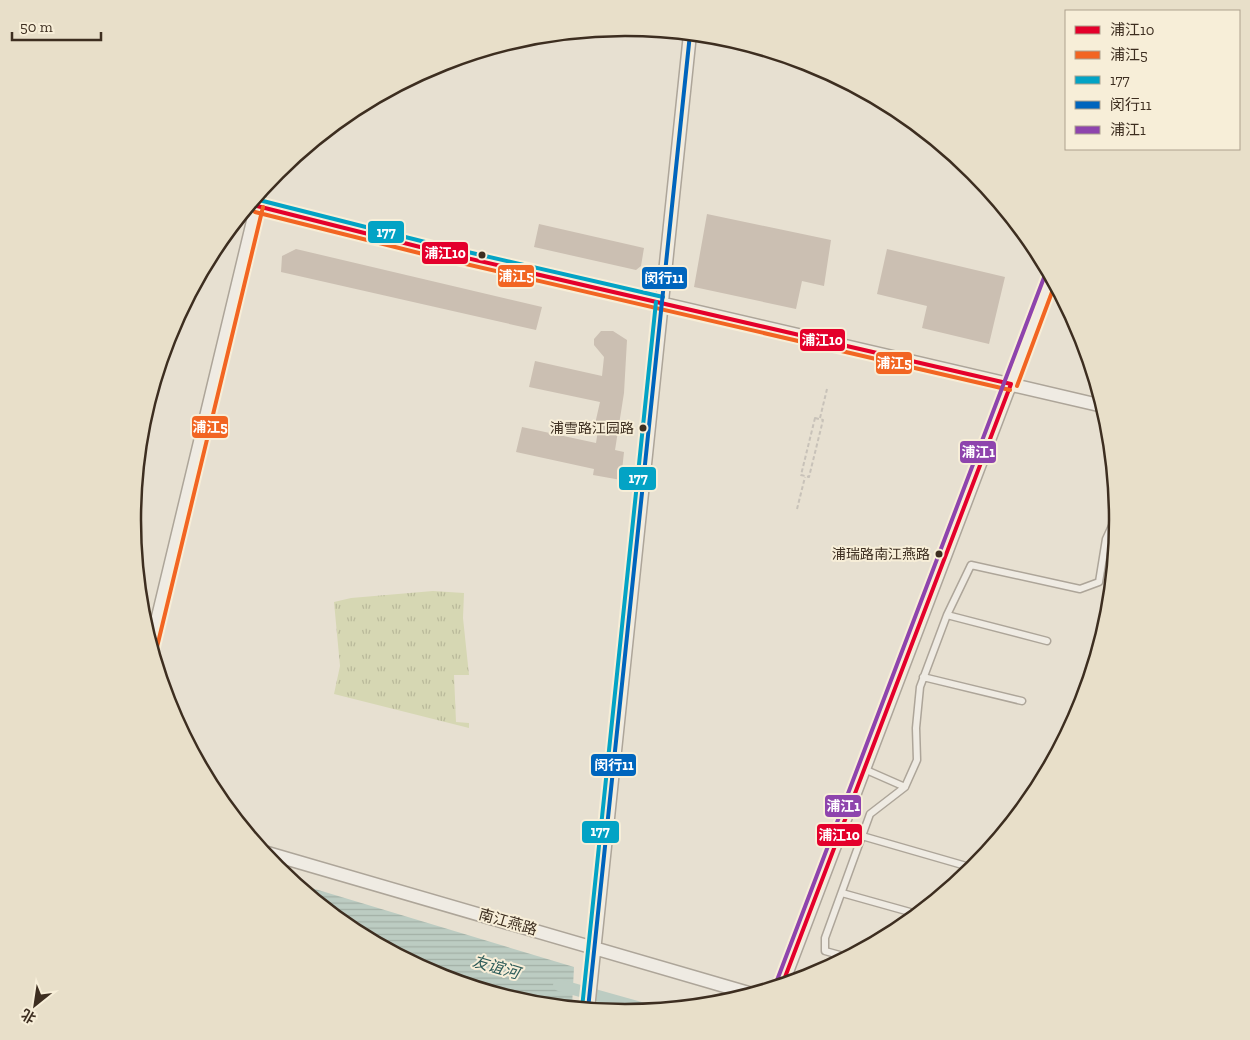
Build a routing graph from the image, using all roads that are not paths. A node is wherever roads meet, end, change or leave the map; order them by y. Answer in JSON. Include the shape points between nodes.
{"nodes":[{"id":1,"x":689,"y":40,"type":"edge"},
{"id":2,"x":257,"y":206,"type":"edge"},
{"id":3,"x":251,"y":213,"type":"edge"},
{"id":4,"x":1048,"y":285,"type":"edge"},
{"id":5,"x":662,"y":303,"type":"junction"},
{"id":6,"x":1010,"y":384,"type":"junction"},
{"id":7,"x":1094,"y":404,"type":"edge"},
{"id":8,"x":1109,"y":533,"type":"edge"},
{"id":9,"x":947,"y":615,"type":"junction"},
{"id":10,"x":155,"y":630,"type":"edge"},
{"id":11,"x":1047,"y":641,"type":"dead end"},
{"id":12,"x":923,"y":677,"type":"junction"},
{"id":13,"x":1022,"y":701,"type":"dead end"},
{"id":14,"x":864,"y":769,"type":"junction"},
{"id":15,"x":905,"y":787,"type":"junction"},
{"id":16,"x":862,"y":836,"type":"junction"},
{"id":17,"x":277,"y":856,"type":"edge"},
{"id":18,"x":964,"y":865,"type":"edge"},
{"id":19,"x":842,"y":893,"type":"junction"},
{"id":20,"x":908,"y":912,"type":"edge"},
{"id":21,"x":595,"y":947,"type":"junction"},
{"id":22,"x":838,"y":955,"type":"edge"},
{"id":23,"x":785,"y":976,"type":"edge"},
{"id":24,"x":738,"y":990,"type":"edge"},
{"id":25,"x":589,"y":1003,"type":"edge"}],
"edges":[{"from":1,"to":5,"type":"street"},
{"from":2,"to":5,"type":"street"},
{"from":3,"to":10,"type":"street"},
{"from":4,"to":6,"type":"street"},
{"from":5,"to":6,"type":"street"},
{"from":5,"to":21,"type":"street"},
{"from":6,"to":7,"type":"street"},
{"from":6,"to":14,"type":"street"},
{"from":8,"to":9,"type":"lane","via":[[1099,582],[1080,589],[971,565]]},
{"from":9,"to":11,"type":"lane"},
{"from":9,"to":12,"type":"lane"},
{"from":12,"to":13,"type":"lane"},
{"from":12,"to":15,"type":"lane","via":[[916,728],[917,760]]},
{"from":14,"to":15,"type":"lane"},
{"from":14,"to":23,"type":"street"},
{"from":15,"to":16,"type":"lane","via":[[870,814]]},
{"from":16,"to":18,"type":"lane"},
{"from":16,"to":19,"type":"lane"},
{"from":17,"to":21,"type":"street","name":"南江燕路"},
{"from":19,"to":20,"type":"lane"},
{"from":19,"to":22,"type":"lane","via":[[825,938],[825,951]]},
{"from":21,"to":24,"type":"street","name":"南江燕路"},
{"from":21,"to":25,"type":"street"}]}
